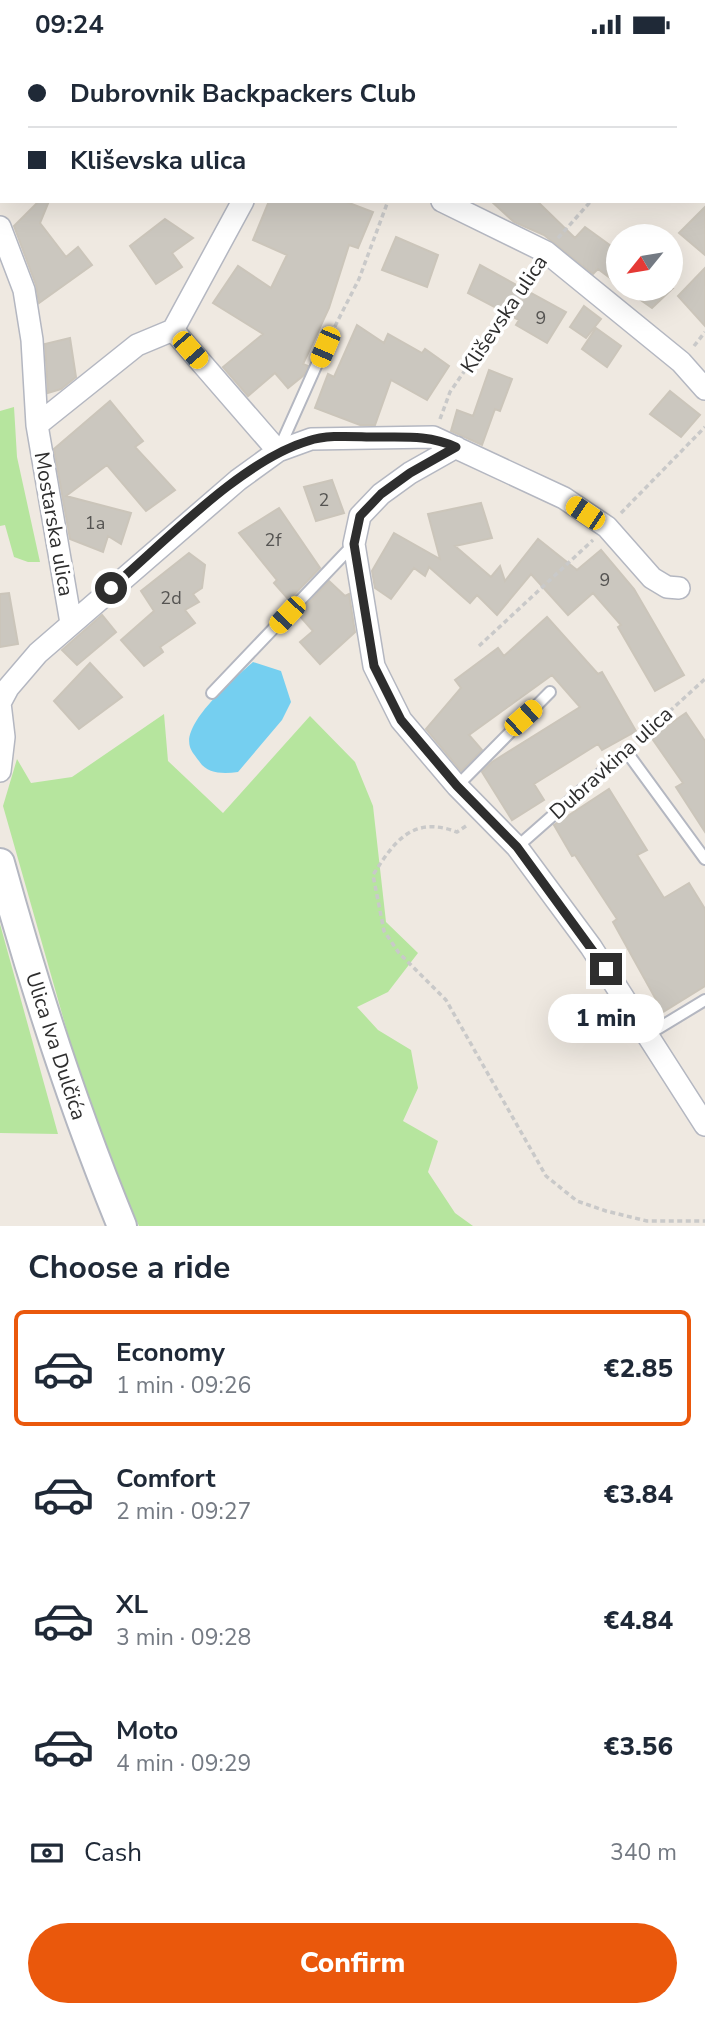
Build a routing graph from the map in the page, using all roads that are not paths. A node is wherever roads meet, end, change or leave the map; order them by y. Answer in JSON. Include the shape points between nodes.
{"nodes":[{"id":1,"x":242,"y":203,"type":"edge"},
{"id":2,"x":446,"y":203,"type":"edge"},
{"id":3,"x":0,"y":227,"type":"edge"},
{"id":4,"x":173,"y":330,"type":"junction"},
{"id":5,"x":325,"y":347,"type":"road end"},
{"id":6,"x":705,"y":389,"type":"edge"},
{"id":7,"x":37,"y":425,"type":"junction"},
{"id":8,"x":456,"y":447,"type":"junction"},
{"id":9,"x":278,"y":451,"type":"junction"},
{"id":10,"x":354,"y":544,"type":"junction"},
{"id":11,"x":678,"y":587,"type":"dead end"},
{"id":12,"x":71,"y":622,"type":"junction"},
{"id":13,"x":550,"y":692,"type":"dead end"},
{"id":14,"x":212,"y":693,"type":"dead end"},
{"id":15,"x":0,"y":771,"type":"edge"},
{"id":16,"x":457,"y":786,"type":"junction"},
{"id":17,"x":517,"y":847,"type":"junction"},
{"id":18,"x":705,"y":859,"type":"edge"},
{"id":19,"x":0,"y":863,"type":"edge"},
{"id":20,"x":705,"y":1000,"type":"edge"},
{"id":21,"x":649,"y":1034,"type":"junction"},
{"id":22,"x":705,"y":1125,"type":"edge"},
{"id":23,"x":122,"y":1226,"type":"edge"}],
"edges":[{"from":1,"to":4,"type":"street"},
{"from":2,"to":6,"type":"street","via":[[546,252],[681,362]]},
{"from":3,"to":7,"type":"street","name":"Mostarska ulica","via":[[24,290]]},
{"from":4,"to":7,"type":"street","via":[[137,345]]},
{"from":4,"to":9,"type":"street"},
{"from":5,"to":9,"type":"lane"},
{"from":7,"to":12,"type":"street","name":"Mostarska ulica"},
{"from":8,"to":9,"type":"street","name":"Mostarska ulica","via":[[433,437],[311,439]]},
{"from":8,"to":10,"type":"street","via":[[381,494],[360,516]]},
{"from":8,"to":11,"type":"street","name":"Mostarska ulica","via":[[564,498],[607,527],[652,578],[667,587]]},
{"from":9,"to":12,"type":"street","name":"Mostarska ulica","via":[[211,501]]},
{"from":10,"to":14,"type":"lane"},
{"from":10,"to":16,"type":"street","via":[[374,666],[401,720]]},
{"from":12,"to":15,"type":"street","name":"Mostarska ulica","via":[[38,653],[0,703],[4,737]]},
{"from":13,"to":16,"type":"lane"},
{"from":16,"to":17,"type":"street"},
{"from":17,"to":18,"type":"lane","name":"Dubravkina ulica","via":[[626,751]]},
{"from":17,"to":21,"type":"street"},
{"from":19,"to":23,"type":"main road","name":"Ulica Iva Dulčića","via":[[81,1126]]},
{"from":20,"to":21,"type":"lane"},
{"from":21,"to":22,"type":"street"}]}
